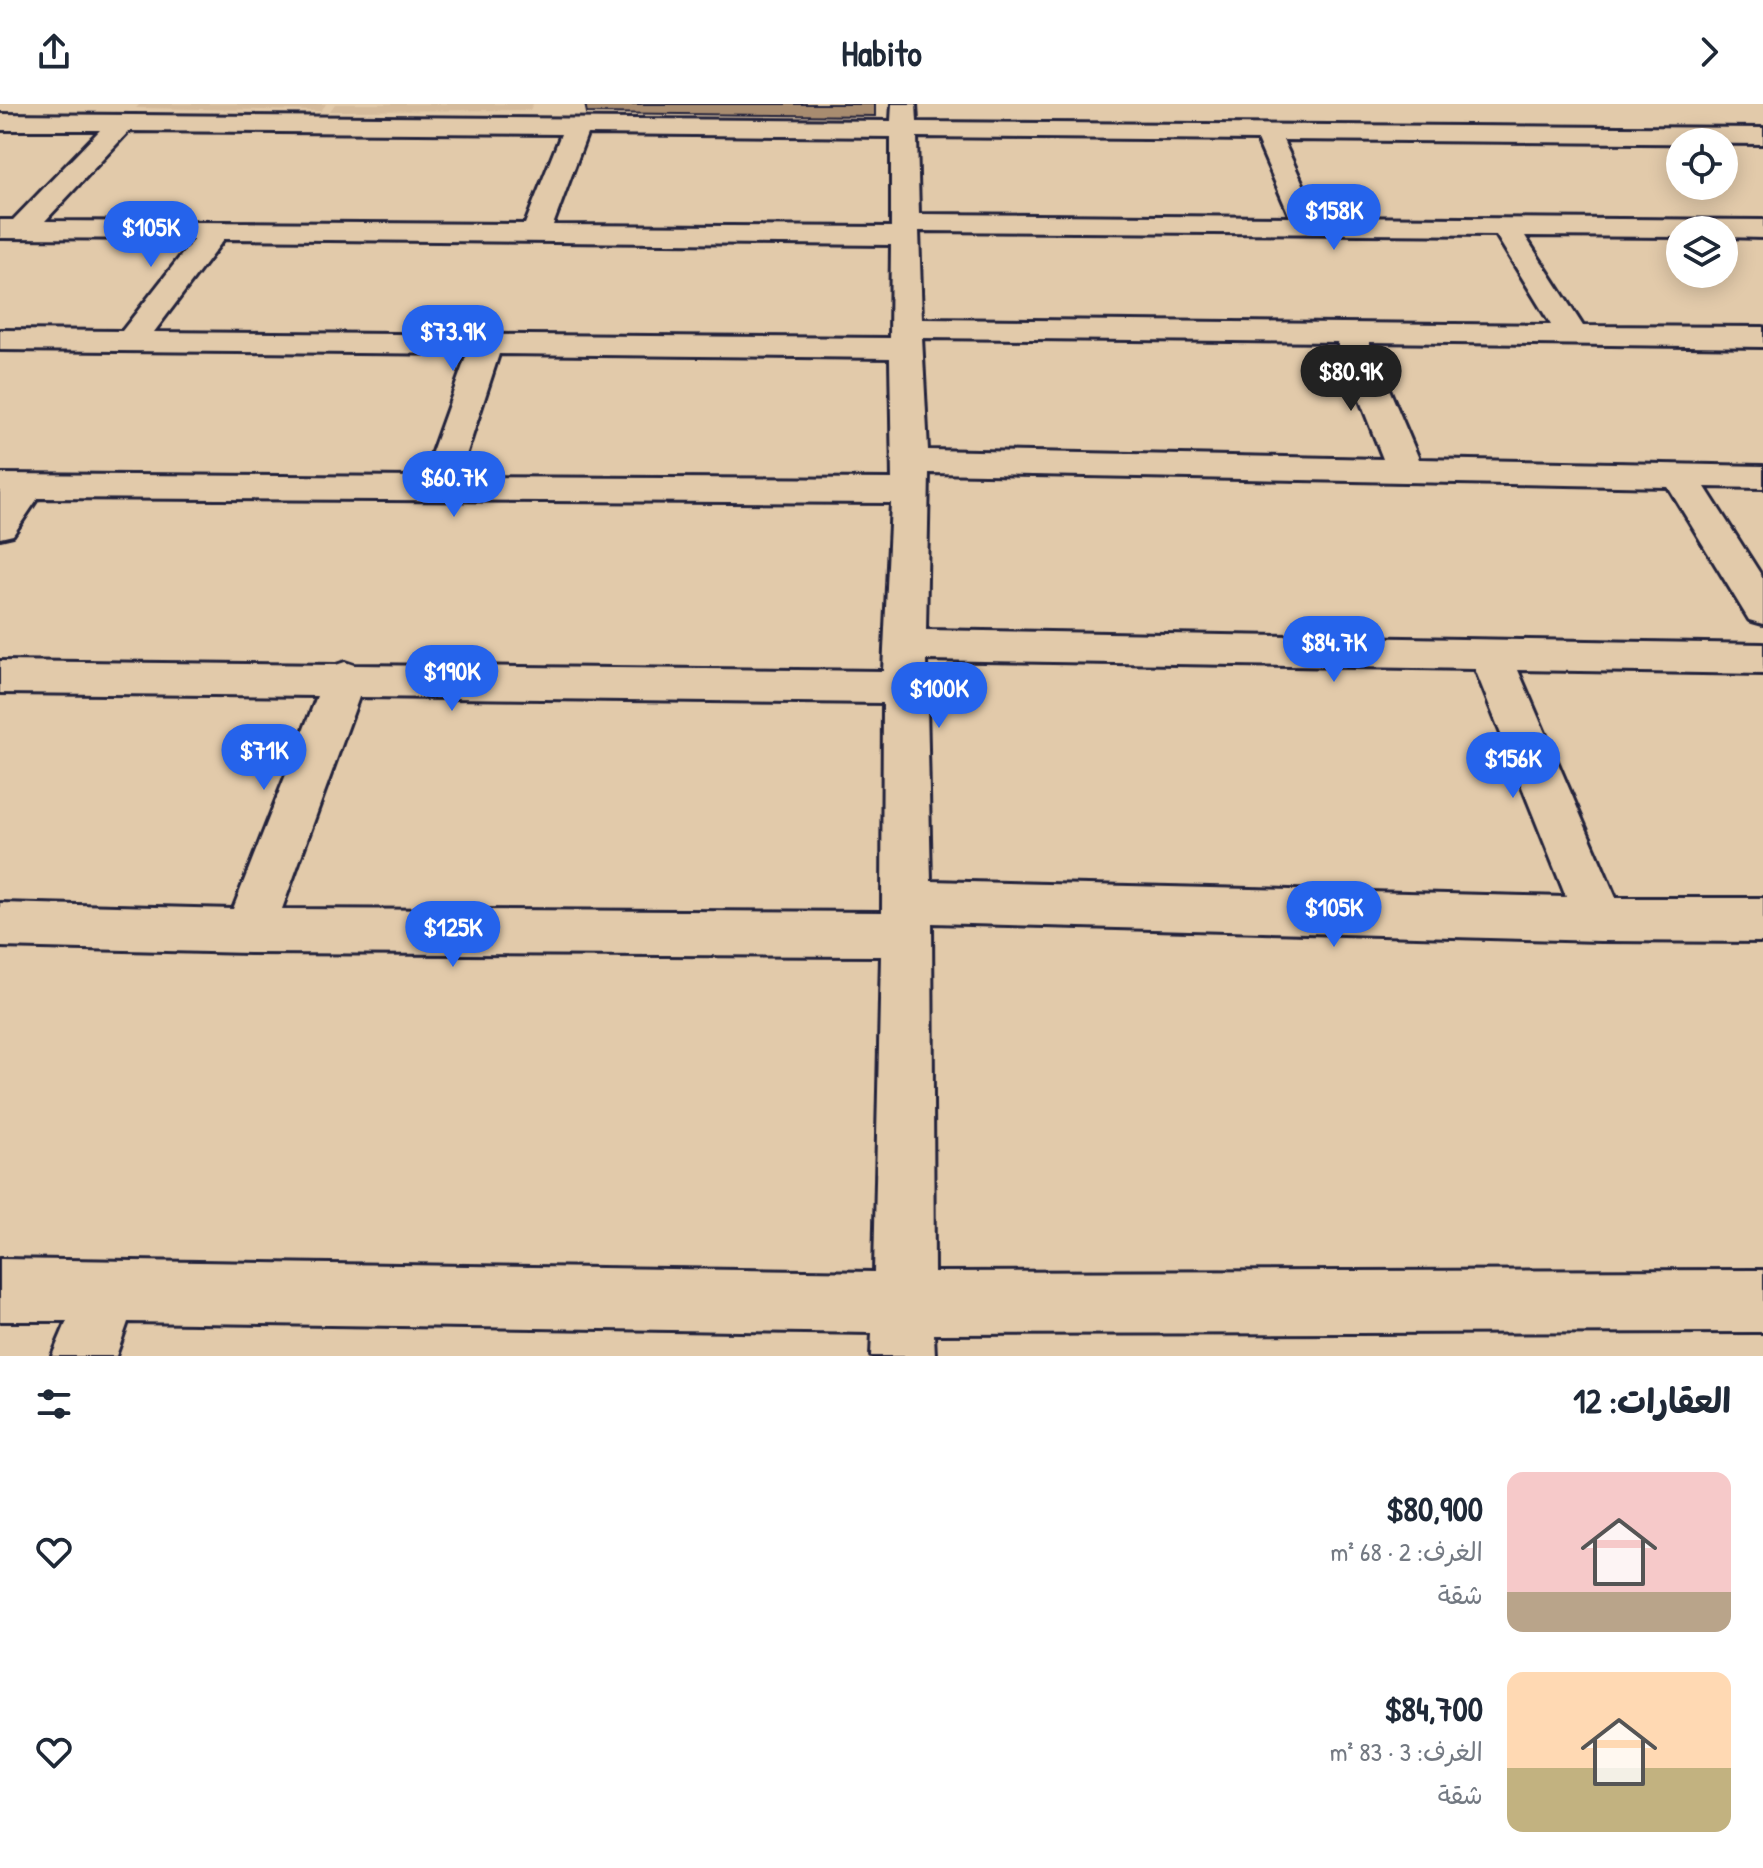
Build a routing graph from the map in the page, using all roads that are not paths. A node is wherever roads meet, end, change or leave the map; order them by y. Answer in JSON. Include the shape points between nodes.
{"nodes":[{"id":1,"x":1440,"y":104,"type":"edge"},
{"id":2,"x":115,"y":114,"type":"edge"},
{"id":3,"x":1670,"y":115,"type":"dead end"},
{"id":4,"x":904,"y":117,"type":"edge"},
{"id":5,"x":562,"y":118,"type":"edge"},
{"id":6,"x":0,"y":122,"type":"edge"},
{"id":7,"x":1682,"y":128,"type":"edge"},
{"id":8,"x":1267,"y":134,"type":"junction"},
{"id":9,"x":1460,"y":134,"type":"junction"},
{"id":10,"x":1666,"y":136,"type":"edge"},
{"id":11,"x":1738,"y":136,"type":"edge"},
{"id":12,"x":1763,"y":136,"type":"edge"},
{"id":13,"x":1308,"y":225,"type":"junction"},
{"id":14,"x":1505,"y":227,"type":"junction"},
{"id":15,"x":11,"y":229,"type":"edge"},
{"id":16,"x":906,"y":229,"type":"junction"},
{"id":17,"x":1763,"y":229,"type":"edge"},
{"id":18,"x":215,"y":231,"type":"junction"},
{"id":19,"x":536,"y":232,"type":"junction"},
{"id":20,"x":1349,"y":333,"type":"junction"},
{"id":21,"x":1572,"y":334,"type":"junction"},
{"id":22,"x":1763,"y":337,"type":"edge"},
{"id":23,"x":906,"y":338,"type":"junction"},
{"id":24,"x":0,"y":340,"type":"edge"},
{"id":25,"x":131,"y":341,"type":"junction"},
{"id":26,"x":486,"y":345,"type":"junction"},
{"id":27,"x":1406,"y":471,"type":"junction"},
{"id":28,"x":910,"y":476,"type":"junction"},
{"id":29,"x":1680,"y":477,"type":"junction"},
{"id":30,"x":1763,"y":477,"type":"edge"},
{"id":31,"x":13,"y":487,"type":"edge"},
{"id":32,"x":437,"y":488,"type":"junction"},
{"id":33,"x":0,"y":526,"type":"edge"},
{"id":34,"x":1763,"y":610,"type":"edge"},
{"id":35,"x":1490,"y":654,"type":"junction"},
{"id":36,"x":1763,"y":659,"type":"edge"},
{"id":37,"x":905,"y":666,"type":"junction"},
{"id":38,"x":0,"y":677,"type":"edge"},
{"id":39,"x":345,"y":678,"type":"junction"},
{"id":40,"x":907,"y":918,"type":"junction"},
{"id":41,"x":1600,"y":919,"type":"junction"},
{"id":42,"x":1763,"y":920,"type":"edge"},
{"id":43,"x":0,"y":925,"type":"edge"},
{"id":44,"x":249,"y":931,"type":"junction"},
{"id":45,"x":0,"y":1290,"type":"edge"},
{"id":46,"x":110,"y":1291,"type":"junction"},
{"id":47,"x":1761,"y":1306,"type":"edge"},
{"id":48,"x":903,"y":1330,"type":"edge"},
{"id":49,"x":84,"y":1356,"type":"edge"}],
"edges":[{"from":1,"to":9,"type":"street"},
{"from":2,"to":5,"type":"street"},
{"from":2,"to":6,"type":"street","via":[[89,123]]},
{"from":2,"to":15,"type":"street"},
{"from":3,"to":7,"type":"street"},
{"from":4,"to":5,"type":"street"},
{"from":4,"to":8,"type":"street"},
{"from":4,"to":16,"type":"street"},
{"from":5,"to":19,"type":"street"},
{"from":8,"to":9,"type":"street"},
{"from":8,"to":13,"type":"street"},
{"from":9,"to":10,"type":"street"},
{"from":11,"to":12,"type":"street"},
{"from":13,"to":14,"type":"street"},
{"from":13,"to":16,"type":"street"},
{"from":14,"to":17,"type":"street"},
{"from":14,"to":21,"type":"street"},
{"from":15,"to":18,"type":"street"},
{"from":16,"to":19,"type":"street"},
{"from":16,"to":23,"type":"street"},
{"from":18,"to":19,"type":"street"},
{"from":18,"to":25,"type":"street"},
{"from":20,"to":21,"type":"street"},
{"from":20,"to":23,"type":"street"},
{"from":20,"to":27,"type":"street"},
{"from":21,"to":22,"type":"street"},
{"from":23,"to":26,"type":"street"},
{"from":23,"to":28,"type":"street"},
{"from":24,"to":25,"type":"street"},
{"from":25,"to":26,"type":"street"},
{"from":26,"to":32,"type":"street"},
{"from":27,"to":28,"type":"street"},
{"from":27,"to":29,"type":"street"},
{"from":28,"to":32,"type":"street"},
{"from":28,"to":37,"type":"street"},
{"from":29,"to":30,"type":"street"},
{"from":29,"to":34,"type":"street"},
{"from":31,"to":32,"type":"street"},
{"from":31,"to":33,"type":"street"},
{"from":35,"to":36,"type":"street"},
{"from":35,"to":37,"type":"street"},
{"from":35,"to":41,"type":"street"},
{"from":37,"to":39,"type":"street"},
{"from":37,"to":40,"type":"street"},
{"from":38,"to":39,"type":"street"},
{"from":39,"to":44,"type":"street"},
{"from":40,"to":41,"type":"street"},
{"from":40,"to":44,"type":"street"},
{"from":40,"to":48,"type":"street"},
{"from":41,"to":42,"type":"street"},
{"from":43,"to":44,"type":"street"},
{"from":45,"to":46,"type":"street"},
{"from":46,"to":48,"type":"street"},
{"from":46,"to":49,"type":"street"},
{"from":47,"to":48,"type":"street"}]}
